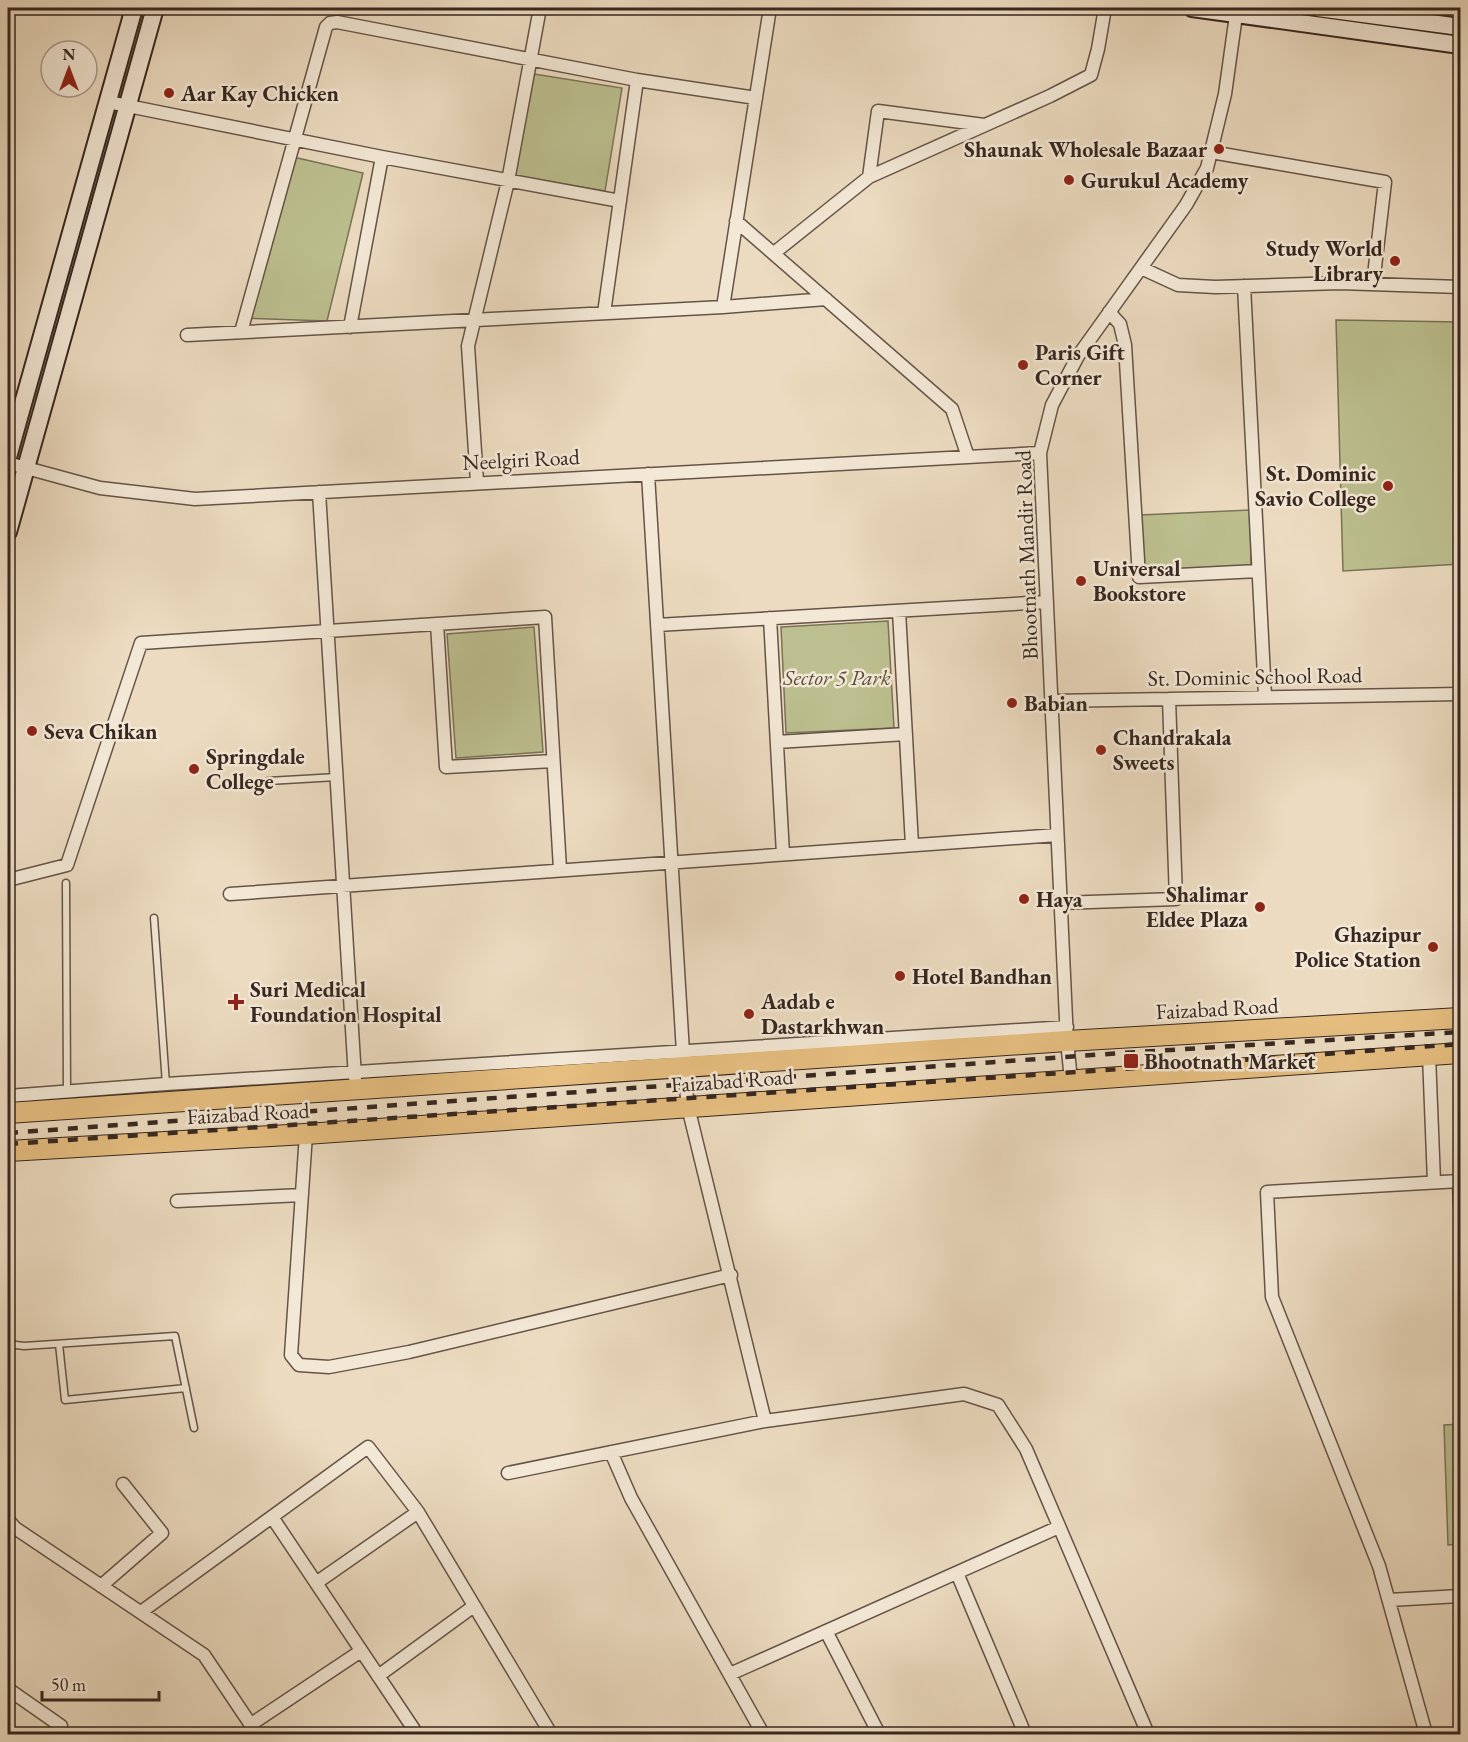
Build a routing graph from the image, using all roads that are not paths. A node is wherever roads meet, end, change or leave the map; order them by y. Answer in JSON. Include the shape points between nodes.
{"nodes":[{"id":1,"x":134,"y":8,"type":"edge"},
{"id":2,"x":155,"y":8,"type":"edge"},
{"id":3,"x":540,"y":8,"type":"edge"},
{"id":4,"x":770,"y":8,"type":"edge"},
{"id":5,"x":1105,"y":8,"type":"edge"},
{"id":6,"x":1192,"y":8,"type":"edge"},
{"id":7,"x":1318,"y":8,"type":"edge"},
{"id":8,"x":1236,"y":11,"type":"edge"},
{"id":9,"x":1390,"y":12,"type":"edge"},
{"id":10,"x":1411,"y":14,"type":"edge"},
{"id":11,"x":1461,"y":27,"type":"edge"},
{"id":12,"x":1398,"y":36,"type":"junction"},
{"id":13,"x":1461,"y":45,"type":"edge"},
{"id":14,"x":531,"y":58,"type":"junction"},
{"id":15,"x":637,"y":80,"type":"junction"},
{"id":16,"x":756,"y":98,"type":"junction"},
{"id":17,"x":108,"y":102,"type":"junction"},
{"id":18,"x":128,"y":106,"type":"junction"},
{"id":19,"x":986,"y":125,"type":"junction"},
{"id":20,"x":294,"y":140,"type":"junction"},
{"id":21,"x":1211,"y":152,"type":"junction"},
{"id":22,"x":382,"y":157,"type":"junction"},
{"id":23,"x":869,"y":177,"type":"junction"},
{"id":24,"x":508,"y":181,"type":"junction"},
{"id":25,"x":620,"y":201,"type":"junction"},
{"id":26,"x":736,"y":221,"type":"junction"},
{"id":27,"x":774,"y":253,"type":"junction"},
{"id":28,"x":1141,"y":268,"type":"junction"},
{"id":29,"x":1373,"y":284,"type":"junction"},
{"id":30,"x":1244,"y":286,"type":"junction"},
{"id":31,"x":1461,"y":287,"type":"edge"},
{"id":32,"x":826,"y":299,"type":"junction"},
{"id":33,"x":723,"y":307,"type":"junction"},
{"id":34,"x":1109,"y":312,"type":"junction"},
{"id":35,"x":604,"y":313,"type":"junction"},
{"id":36,"x":474,"y":321,"type":"junction"},
{"id":37,"x":350,"y":327,"type":"junction"},
{"id":38,"x":241,"y":332,"type":"junction"},
{"id":39,"x":187,"y":335,"type":"dead end"},
{"id":40,"x":1040,"y":453,"type":"junction"},
{"id":41,"x":8,"y":457,"type":"edge"},
{"id":42,"x":968,"y":457,"type":"junction"},
{"id":43,"x":8,"y":463,"type":"edge"},
{"id":44,"x":25,"y":469,"type":"junction"},
{"id":45,"x":648,"y":474,"type":"junction"},
{"id":46,"x":477,"y":482,"type":"junction"},
{"id":47,"x":319,"y":492,"type":"junction"},
{"id":48,"x":8,"y":532,"type":"edge"},
{"id":49,"x":1258,"y":571,"type":"junction"},
{"id":50,"x":1047,"y":602,"type":"junction"},
{"id":51,"x":899,"y":610,"type":"junction"},
{"id":52,"x":770,"y":618,"type":"junction"},
{"id":53,"x":437,"y":624,"type":"junction"},
{"id":54,"x":657,"y":625,"type":"junction"},
{"id":55,"x":329,"y":632,"type":"junction"},
{"id":56,"x":1459,"y":694,"type":"edge"},
{"id":57,"x":1265,"y":696,"type":"junction"},
{"id":58,"x":1169,"y":699,"type":"junction"},
{"id":59,"x":1051,"y":701,"type":"junction"},
{"id":60,"x":906,"y":734,"type":"junction"},
{"id":61,"x":777,"y":742,"type":"junction"},
{"id":62,"x":554,"y":760,"type":"junction"},
{"id":63,"x":337,"y":777,"type":"junction"},
{"id":64,"x":268,"y":781,"type":"dead end"},
{"id":65,"x":1057,"y":835,"type":"junction"},
{"id":66,"x":912,"y":845,"type":"junction"},
{"id":67,"x":783,"y":854,"type":"junction"},
{"id":68,"x":671,"y":862,"type":"junction"},
{"id":69,"x":560,"y":869,"type":"junction"},
{"id":70,"x":8,"y":880,"type":"edge"},
{"id":71,"x":66,"y":883,"type":"dead end"},
{"id":72,"x":344,"y":884,"type":"junction"},
{"id":73,"x":230,"y":894,"type":"dead end"},
{"id":74,"x":1060,"y":903,"type":"junction"},
{"id":75,"x":154,"y":918,"type":"dead end"},
{"id":76,"x":1461,"y":1018,"type":"edge"},
{"id":77,"x":1067,"y":1034,"type":"junction"},
{"id":78,"x":1461,"y":1053,"type":"edge"},
{"id":79,"x":1429,"y":1055,"type":"junction"},
{"id":80,"x":683,"y":1060,"type":"junction"},
{"id":81,"x":1071,"y":1080,"type":"junction"},
{"id":82,"x":356,"y":1081,"type":"junction"},
{"id":83,"x":166,"y":1084,"type":"junction"},
{"id":84,"x":67,"y":1093,"type":"junction"},
{"id":85,"x":8,"y":1096,"type":"edge"},
{"id":86,"x":688,"y":1107,"type":"junction"},
{"id":87,"x":8,"y":1113,"type":"edge"},
{"id":88,"x":306,"y":1134,"type":"junction"},
{"id":89,"x":8,"y":1151,"type":"edge"},
{"id":90,"x":1460,"y":1181,"type":"edge"},
{"id":91,"x":1434,"y":1182,"type":"junction"},
{"id":92,"x":302,"y":1195,"type":"junction"},
{"id":93,"x":177,"y":1201,"type":"dead end"},
{"id":94,"x":1461,"y":1208,"type":"edge"},
{"id":95,"x":731,"y":1275,"type":"junction"},
{"id":96,"x":8,"y":1344,"type":"edge"},
{"id":97,"x":59,"y":1344,"type":"junction"},
{"id":98,"x":186,"y":1388,"type":"junction"},
{"id":99,"x":765,"y":1420,"type":"junction"},
{"id":100,"x":194,"y":1428,"type":"dead end"},
{"id":101,"x":611,"y":1452,"type":"junction"},
{"id":102,"x":508,"y":1473,"type":"dead end"},
{"id":103,"x":123,"y":1484,"type":"dead end"},
{"id":104,"x":418,"y":1512,"type":"junction"},
{"id":105,"x":272,"y":1517,"type":"junction"},
{"id":106,"x":8,"y":1520,"type":"edge"},
{"id":107,"x":1059,"y":1527,"type":"junction"},
{"id":108,"x":957,"y":1573,"type":"junction"},
{"id":109,"x":316,"y":1582,"type":"junction"},
{"id":110,"x":101,"y":1586,"type":"junction"},
{"id":111,"x":1461,"y":1596,"type":"edge"},
{"id":112,"x":1389,"y":1600,"type":"junction"},
{"id":113,"x":474,"y":1606,"type":"junction"},
{"id":114,"x":141,"y":1612,"type":"junction"},
{"id":115,"x":826,"y":1631,"type":"junction"},
{"id":116,"x":361,"y":1651,"type":"junction"},
{"id":117,"x":730,"y":1674,"type":"junction"},
{"id":118,"x":378,"y":1676,"type":"junction"},
{"id":119,"x":8,"y":1689,"type":"edge"},
{"id":120,"x":254,"y":1730,"type":"edge"},
{"id":121,"x":54,"y":1734,"type":"edge"},
{"id":122,"x":417,"y":1734,"type":"edge"},
{"id":123,"x":551,"y":1734,"type":"edge"},
{"id":124,"x":763,"y":1734,"type":"edge"},
{"id":125,"x":879,"y":1734,"type":"edge"},
{"id":126,"x":1025,"y":1734,"type":"edge"},
{"id":127,"x":1148,"y":1734,"type":"edge"},
{"id":128,"x":1426,"y":1734,"type":"edge"}],
"edges":[{"from":1,"to":17,"type":"street"},
{"from":2,"to":18,"type":"street"},
{"from":3,"to":14,"type":"street"},
{"from":4,"to":16,"type":"street"},
{"from":5,"to":19,"type":"street","via":[[1091,75]]},
{"from":6,"to":8,"type":"street"},
{"from":7,"to":9,"type":"street"},
{"from":8,"to":12,"type":"street"},
{"from":8,"to":21,"type":"street","name":"Bhootnath Mandir Road","via":[[1225,94]]},
{"from":9,"to":10,"type":"street"},
{"from":9,"to":12,"type":"street"},
{"from":10,"to":11,"type":"street"},
{"from":10,"to":12,"type":"street"},
{"from":12,"to":13,"type":"street"},
{"from":14,"to":15,"type":"street"},
{"from":14,"to":20,"type":"street","via":[[330,23]]},
{"from":14,"to":24,"type":"street"},
{"from":15,"to":16,"type":"street"},
{"from":15,"to":25,"type":"street"},
{"from":16,"to":26,"type":"street"},
{"from":17,"to":18,"type":"street"},
{"from":17,"to":41,"type":"street"},
{"from":18,"to":20,"type":"street"},
{"from":18,"to":44,"type":"street"},
{"from":19,"to":23,"type":"street"},
{"from":19,"to":23,"type":"street","via":[[878,111]]},
{"from":20,"to":22,"type":"street"},
{"from":20,"to":38,"type":"street"},
{"from":21,"to":28,"type":"street","name":"Bhootnath Mandir Road","via":[[1207,168],[1186,205]]},
{"from":21,"to":29,"type":"street","via":[[1385,182]]},
{"from":22,"to":24,"type":"street"},
{"from":22,"to":37,"type":"street"},
{"from":23,"to":27,"type":"street"},
{"from":24,"to":25,"type":"street"},
{"from":24,"to":36,"type":"street"},
{"from":25,"to":35,"type":"street"},
{"from":26,"to":27,"type":"street"},
{"from":26,"to":33,"type":"street"},
{"from":27,"to":32,"type":"street"},
{"from":28,"to":30,"type":"street","via":[[1178,285]]},
{"from":28,"to":34,"type":"street","name":"Bhootnath Mandir Road"},
{"from":29,"to":30,"type":"street"},
{"from":29,"to":31,"type":"street"},
{"from":30,"to":49,"type":"street"},
{"from":32,"to":33,"type":"street"},
{"from":32,"to":42,"type":"street","via":[[952,409]]},
{"from":33,"to":35,"type":"street"},
{"from":34,"to":40,"type":"street","name":"Bhootnath Mandir Road","via":[[1078,356],[1052,405]]},
{"from":34,"to":49,"type":"street","via":[[1120,324],[1125,345],[1139,577]]},
{"from":35,"to":36,"type":"street"},
{"from":36,"to":37,"type":"street"},
{"from":36,"to":46,"type":"street","via":[[468,346]]},
{"from":37,"to":38,"type":"street"},
{"from":38,"to":39,"type":"street"},
{"from":40,"to":42,"type":"street","name":"Neelgiri Road"},
{"from":40,"to":50,"type":"street","name":"Bhootnath Mandir Road"},
{"from":42,"to":45,"type":"street","name":"Neelgiri Road"},
{"from":43,"to":44,"type":"street","name":"Neelgiri Road"},
{"from":44,"to":47,"type":"street","name":"Neelgiri Road","via":[[100,488],[195,499]]},
{"from":44,"to":48,"type":"street"},
{"from":45,"to":46,"type":"street","name":"Neelgiri Road"},
{"from":45,"to":54,"type":"street"},
{"from":46,"to":47,"type":"street","name":"Neelgiri Road"},
{"from":47,"to":55,"type":"street"},
{"from":49,"to":57,"type":"street"},
{"from":50,"to":51,"type":"street"},
{"from":50,"to":59,"type":"street","name":"Bhootnath Mandir Road"},
{"from":51,"to":52,"type":"street"},
{"from":51,"to":60,"type":"street"},
{"from":52,"to":54,"type":"street"},
{"from":52,"to":61,"type":"street"},
{"from":53,"to":55,"type":"street"},
{"from":53,"to":62,"type":"street","via":[[446,767]]},
{"from":53,"to":62,"type":"street","via":[[545,617]]},
{"from":54,"to":68,"type":"street"},
{"from":55,"to":63,"type":"street"},
{"from":55,"to":70,"type":"street","via":[[141,643],[67,865]]},
{"from":56,"to":57,"type":"street","name":"St. Dominic School Road"},
{"from":57,"to":58,"type":"street","name":"St. Dominic School Road"},
{"from":58,"to":59,"type":"street","name":"St. Dominic School Road"},
{"from":58,"to":74,"type":"street","via":[[1176,899]]},
{"from":59,"to":65,"type":"street","name":"Bhootnath Mandir Road"},
{"from":60,"to":61,"type":"street"},
{"from":60,"to":66,"type":"street"},
{"from":61,"to":67,"type":"street"},
{"from":62,"to":69,"type":"street"},
{"from":63,"to":64,"type":"lane"},
{"from":63,"to":72,"type":"street"},
{"from":65,"to":66,"type":"street"},
{"from":65,"to":74,"type":"street","name":"Bhootnath Mandir Road"},
{"from":66,"to":67,"type":"street"},
{"from":67,"to":68,"type":"street"},
{"from":68,"to":69,"type":"street"},
{"from":68,"to":80,"type":"street"},
{"from":69,"to":72,"type":"street"},
{"from":71,"to":84,"type":"lane"},
{"from":72,"to":73,"type":"street"},
{"from":72,"to":82,"type":"street"},
{"from":74,"to":77,"type":"street","name":"Bhootnath Mandir Road"},
{"from":75,"to":83,"type":"lane"},
{"from":76,"to":77,"type":"main road","name":"Faizabad Road"},
{"from":77,"to":80,"type":"main road","name":"Faizabad Road"},
{"from":77,"to":81,"type":"street","name":"Bhootnath Mandir Road"},
{"from":78,"to":79,"type":"main road","name":"Faizabad Road"},
{"from":79,"to":81,"type":"main road","name":"Faizabad Road"},
{"from":79,"to":91,"type":"street"},
{"from":80,"to":82,"type":"main road","name":"Faizabad Road"},
{"from":80,"to":86,"type":"street"},
{"from":81,"to":86,"type":"main road","name":"Faizabad Road"},
{"from":82,"to":83,"type":"street"},
{"from":82,"to":87,"type":"main road","name":"Faizabad Road"},
{"from":83,"to":84,"type":"street"},
{"from":84,"to":85,"type":"street"},
{"from":86,"to":88,"type":"main road","name":"Faizabad Road"},
{"from":86,"to":95,"type":"street"},
{"from":88,"to":89,"type":"main road","name":"Faizabad Road"},
{"from":88,"to":92,"type":"street"},
{"from":90,"to":91,"type":"street"},
{"from":90,"to":94,"type":"street"},
{"from":91,"to":112,"type":"street","via":[[1267,1192],[1272,1297]]},
{"from":92,"to":93,"type":"street"},
{"from":92,"to":95,"type":"street","via":[[291,1355],[299,1365],[329,1367],[409,1352]]},
{"from":95,"to":99,"type":"street"},
{"from":96,"to":97,"type":"lane"},
{"from":97,"to":98,"type":"lane","via":[[175,1336]]},
{"from":97,"to":98,"type":"lane","via":[[65,1400]]},
{"from":98,"to":100,"type":"lane"},
{"from":99,"to":101,"type":"street"},
{"from":99,"to":107,"type":"street","via":[[964,1394],[998,1405],[1026,1449]]},
{"from":101,"to":102,"type":"street"},
{"from":101,"to":117,"type":"street","via":[[631,1497]]},
{"from":103,"to":110,"type":"street","via":[[162,1533]]},
{"from":104,"to":105,"type":"street","via":[[368,1447]]},
{"from":104,"to":109,"type":"street"},
{"from":104,"to":113,"type":"street"},
{"from":105,"to":109,"type":"street"},
{"from":105,"to":114,"type":"street"},
{"from":106,"to":110,"type":"street"},
{"from":107,"to":108,"type":"street"},
{"from":107,"to":127,"type":"street"},
{"from":108,"to":115,"type":"street"},
{"from":108,"to":126,"type":"street"},
{"from":109,"to":116,"type":"street"},
{"from":110,"to":114,"type":"street"},
{"from":111,"to":112,"type":"street"},
{"from":112,"to":128,"type":"street"},
{"from":113,"to":118,"type":"street"},
{"from":113,"to":123,"type":"street"},
{"from":114,"to":120,"type":"street","via":[[204,1655]]},
{"from":115,"to":117,"type":"street"},
{"from":115,"to":125,"type":"street"},
{"from":116,"to":118,"type":"street"},
{"from":116,"to":120,"type":"street"},
{"from":117,"to":124,"type":"street"},
{"from":118,"to":122,"type":"street"},
{"from":119,"to":121,"type":"street","via":[[61,1726]]}]}
